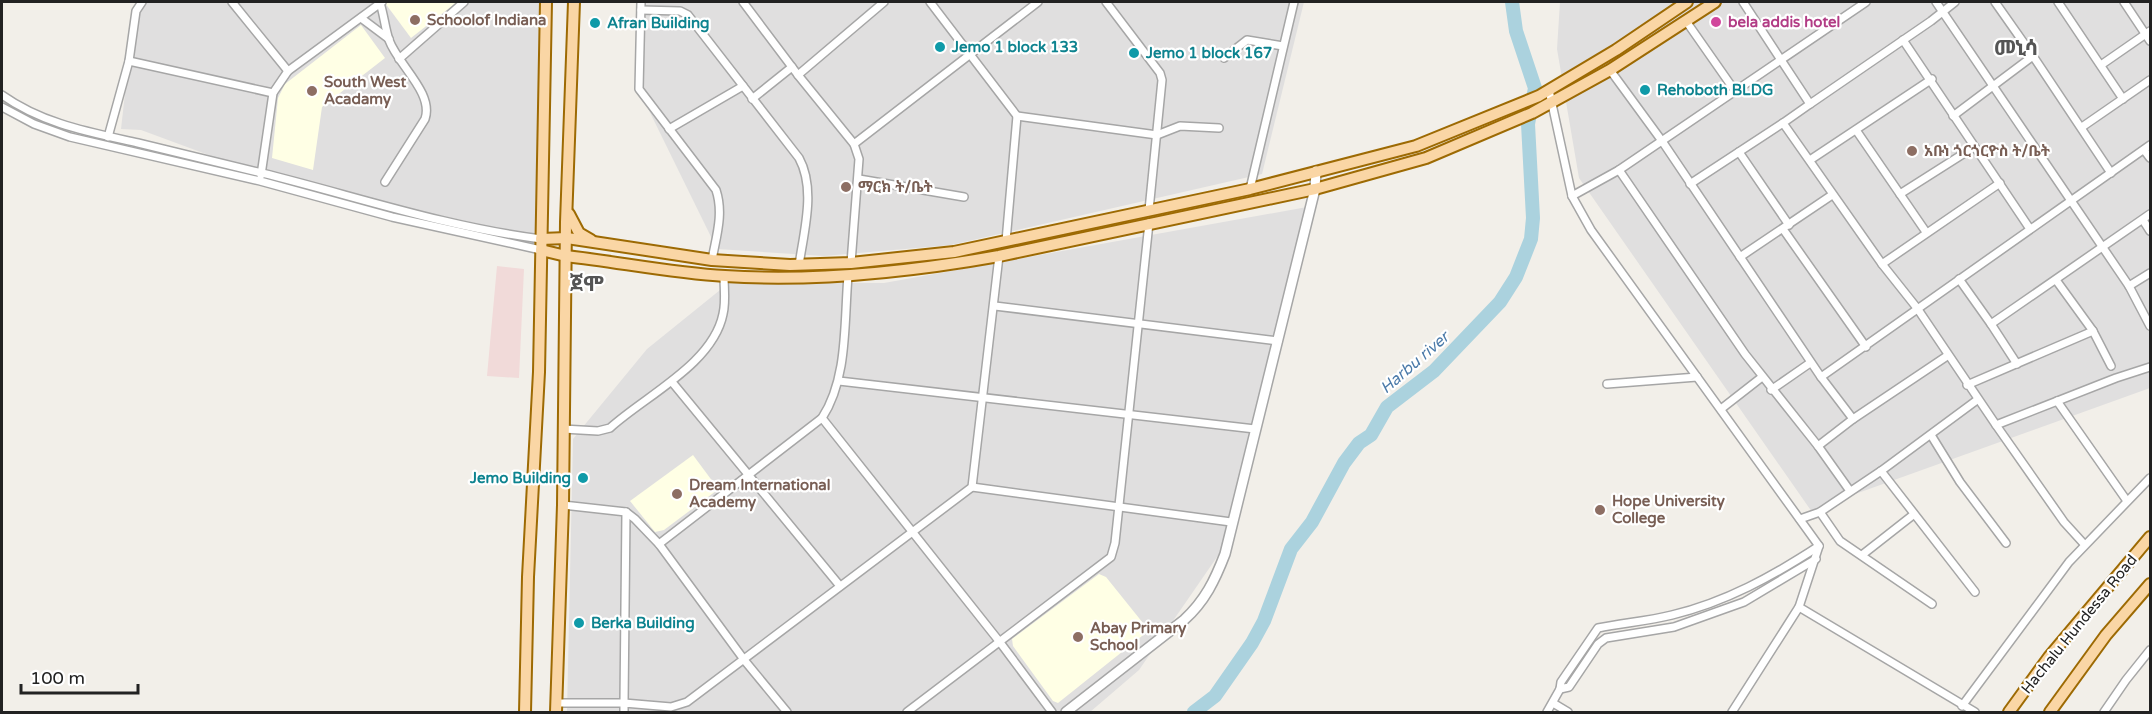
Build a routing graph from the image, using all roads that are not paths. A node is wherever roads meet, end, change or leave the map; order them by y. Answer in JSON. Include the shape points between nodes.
{"nodes":[{"id":1,"x":142,"y":2,"type":"edge"},
{"id":2,"x":232,"y":2,"type":"edge"},
{"id":3,"x":381,"y":2,"type":"edge"},
{"id":4,"x":464,"y":2,"type":"edge"},
{"id":5,"x":546,"y":2,"type":"edge"},
{"id":6,"x":574,"y":2,"type":"edge"},
{"id":7,"x":641,"y":2,"type":"edge"},
{"id":8,"x":744,"y":2,"type":"edge"},
{"id":9,"x":884,"y":2,"type":"edge"},
{"id":10,"x":930,"y":2,"type":"edge"},
{"id":11,"x":1038,"y":2,"type":"edge"},
{"id":12,"x":1106,"y":2,"type":"edge"},
{"id":13,"x":1687,"y":2,"type":"edge"},
{"id":14,"x":1715,"y":2,"type":"edge"},
{"id":15,"x":1743,"y":2,"type":"edge"},
{"id":16,"x":1866,"y":2,"type":"edge"},
{"id":17,"x":1936,"y":2,"type":"edge"},
{"id":18,"x":1955,"y":2,"type":"edge"},
{"id":19,"x":1995,"y":2,"type":"edge"},
{"id":20,"x":2058,"y":2,"type":"edge"},
{"id":21,"x":2124,"y":2,"type":"edge"},
{"id":22,"x":1291,"y":4,"type":"edge"},
{"id":23,"x":641,"y":10,"type":"junction"},
{"id":24,"x":1943,"y":11,"type":"junction"},
{"id":25,"x":361,"y":18,"type":"junction"},
{"id":26,"x":1686,"y":21,"type":"junction"},
{"id":27,"x":2149,"y":35,"type":"edge"},
{"id":28,"x":389,"y":39,"type":"junction"},
{"id":29,"x":1904,"y":40,"type":"junction"},
{"id":30,"x":1283,"y":46,"type":"junction"},
{"id":31,"x":971,"y":53,"type":"junction"},
{"id":32,"x":2033,"y":56,"type":"junction"},
{"id":33,"x":1224,"y":58,"type":"dead end"},
{"id":34,"x":399,"y":59,"type":"junction"},
{"id":35,"x":1780,"y":59,"type":"junction"},
{"id":36,"x":129,"y":61,"type":"junction"},
{"id":37,"x":2101,"y":66,"type":"junction"},
{"id":38,"x":792,"y":67,"type":"junction"},
{"id":39,"x":1610,"y":70,"type":"junction"},
{"id":40,"x":288,"y":71,"type":"junction"},
{"id":41,"x":798,"y":75,"type":"junction"},
{"id":42,"x":1932,"y":79,"type":"junction"},
{"id":43,"x":2151,"y":80,"type":"edge"},
{"id":44,"x":743,"y":86,"type":"junction"},
{"id":45,"x":1994,"y":87,"type":"junction"},
{"id":46,"x":1735,"y":91,"type":"junction"},
{"id":47,"x":273,"y":93,"type":"junction"},
{"id":48,"x":2,"y":95,"type":"edge"},
{"id":49,"x":1547,"y":96,"type":"junction"},
{"id":50,"x":752,"y":99,"type":"junction"},
{"id":51,"x":2123,"y":99,"type":"junction"},
{"id":52,"x":1810,"y":104,"type":"junction"},
{"id":53,"x":2,"y":107,"type":"edge"},
{"id":54,"x":27,"y":111,"type":"junction"},
{"id":55,"x":14,"y":115,"type":"junction"},
{"id":56,"x":1017,"y":116,"type":"junction"},
{"id":57,"x":1953,"y":116,"type":"junction"},
{"id":58,"x":2,"y":118,"type":"edge"},
{"id":59,"x":1783,"y":123,"type":"junction"},
{"id":60,"x":2082,"y":126,"type":"junction"},
{"id":61,"x":1219,"y":128,"type":"dead end"},
{"id":62,"x":669,"y":129,"type":"junction"},
{"id":63,"x":1856,"y":130,"type":"junction"},
{"id":64,"x":1157,"y":135,"type":"junction"},
{"id":65,"x":108,"y":137,"type":"junction"},
{"id":66,"x":1662,"y":141,"type":"junction"},
{"id":67,"x":854,"y":144,"type":"junction"},
{"id":68,"x":1974,"y":147,"type":"junction"},
{"id":69,"x":2147,"y":148,"type":"edge"},
{"id":70,"x":1739,"y":152,"type":"junction"},
{"id":71,"x":2151,"y":158,"type":"edge"},
{"id":72,"x":1810,"y":160,"type":"junction"},
{"id":73,"x":1619,"y":170,"type":"junction"},
{"id":74,"x":1316,"y":171,"type":"junction"},
{"id":75,"x":2111,"y":173,"type":"junction"},
{"id":76,"x":261,"y":177,"type":"junction"},
{"id":77,"x":859,"y":179,"type":"junction"},
{"id":78,"x":385,"y":182,"type":"dead end"},
{"id":79,"x":1690,"y":183,"type":"junction"},
{"id":80,"x":2000,"y":183,"type":"junction"},
{"id":81,"x":1250,"y":189,"type":"junction"},
{"id":82,"x":1315,"y":189,"type":"junction"},
{"id":83,"x":1900,"y":194,"type":"junction"},
{"id":84,"x":1832,"y":195,"type":"junction"},
{"id":85,"x":964,"y":196,"type":"dead end"},
{"id":86,"x":1572,"y":196,"type":"junction"},
{"id":87,"x":2071,"y":200,"type":"junction"},
{"id":88,"x":567,"y":206,"type":"junction"},
{"id":89,"x":1149,"y":210,"type":"junction"},
{"id":90,"x":2151,"y":214,"type":"edge"},
{"id":91,"x":2143,"y":220,"type":"junction"},
{"id":92,"x":1149,"y":223,"type":"junction"},
{"id":93,"x":1786,"y":227,"type":"junction"},
{"id":94,"x":2030,"y":229,"type":"junction"},
{"id":95,"x":2151,"y":231,"type":"edge"},
{"id":96,"x":1926,"y":232,"type":"junction"},
{"id":97,"x":1042,"y":233,"type":"junction"},
{"id":98,"x":567,"y":238,"type":"junction"},
{"id":99,"x":1006,"y":241,"type":"junction"},
{"id":100,"x":594,"y":242,"type":"junction"},
{"id":101,"x":541,"y":244,"type":"junction"},
{"id":102,"x":1043,"y":245,"type":"junction"},
{"id":103,"x":2101,"y":248,"type":"junction"},
{"id":104,"x":999,"y":255,"type":"junction"},
{"id":105,"x":566,"y":256,"type":"junction"},
{"id":106,"x":1740,"y":257,"type":"junction"},
{"id":107,"x":585,"y":258,"type":"junction"},
{"id":108,"x":712,"y":260,"type":"junction"},
{"id":109,"x":799,"y":264,"type":"junction"},
{"id":110,"x":851,"y":264,"type":"junction"},
{"id":111,"x":1881,"y":264,"type":"junction"},
{"id":112,"x":2151,"y":273,"type":"edge"},
{"id":113,"x":724,"y":276,"type":"junction"},
{"id":114,"x":848,"y":276,"type":"junction"},
{"id":115,"x":1959,"y":279,"type":"junction"},
{"id":116,"x":2056,"y":280,"type":"junction"},
{"id":117,"x":566,"y":285,"type":"junction"},
{"id":118,"x":2129,"y":286,"type":"junction"},
{"id":119,"x":995,"y":306,"type":"junction"},
{"id":120,"x":1917,"y":308,"type":"junction"},
{"id":121,"x":1139,"y":323,"type":"junction"},
{"id":122,"x":1991,"y":324,"type":"junction"},
{"id":123,"x":2151,"y":326,"type":"edge"},
{"id":124,"x":2093,"y":331,"type":"junction"},
{"id":125,"x":1278,"y":341,"type":"junction"},
{"id":126,"x":1866,"y":346,"type":"junction"},
{"id":127,"x":1947,"y":356,"type":"junction"},
{"id":128,"x":1810,"y":363,"type":"junction"},
{"id":129,"x":2017,"y":364,"type":"junction"},
{"id":130,"x":2111,"y":366,"type":"dead end"},
{"id":131,"x":2151,"y":367,"type":"edge"},
{"id":132,"x":1697,"y":376,"type":"junction"},
{"id":133,"x":1762,"y":377,"type":"junction"},
{"id":134,"x":1821,"y":377,"type":"junction"},
{"id":135,"x":839,"y":381,"type":"junction"},
{"id":136,"x":672,"y":382,"type":"junction"},
{"id":137,"x":1607,"y":384,"type":"dead end"},
{"id":138,"x":1967,"y":385,"type":"junction"},
{"id":139,"x":1772,"y":390,"type":"junction"},
{"id":140,"x":983,"y":396,"type":"junction"},
{"id":141,"x":1977,"y":400,"type":"junction"},
{"id":142,"x":2057,"y":401,"type":"junction"},
{"id":143,"x":1720,"y":409,"type":"junction"},
{"id":144,"x":1127,"y":415,"type":"junction"},
{"id":145,"x":822,"y":418,"type":"junction"},
{"id":146,"x":1853,"y":419,"type":"junction"},
{"id":147,"x":1996,"y":425,"type":"junction"},
{"id":148,"x":563,"y":429,"type":"junction"},
{"id":149,"x":1255,"y":429,"type":"junction"},
{"id":150,"x":1930,"y":435,"type":"junction"},
{"id":151,"x":1818,"y":446,"type":"junction"},
{"id":152,"x":1881,"y":471,"type":"junction"},
{"id":153,"x":748,"y":476,"type":"junction"},
{"id":154,"x":2151,"y":478,"type":"edge"},
{"id":155,"x":972,"y":487,"type":"junction"},
{"id":156,"x":1850,"y":491,"type":"junction"},
{"id":157,"x":2127,"y":501,"type":"junction"},
{"id":158,"x":563,"y":505,"type":"junction"},
{"id":159,"x":1118,"y":507,"type":"junction"},
{"id":160,"x":626,"y":512,"type":"junction"},
{"id":161,"x":1820,"y":512,"type":"junction"},
{"id":162,"x":1913,"y":515,"type":"junction"},
{"id":163,"x":1800,"y":519,"type":"junction"},
{"id":164,"x":1231,"y":522,"type":"junction"},
{"id":165,"x":911,"y":534,"type":"junction"},
{"id":166,"x":2151,"y":537,"type":"edge"},
{"id":167,"x":2006,"y":543,"type":"dead end"},
{"id":168,"x":659,"y":544,"type":"junction"},
{"id":169,"x":2084,"y":544,"type":"junction"},
{"id":170,"x":1819,"y":546,"type":"junction"},
{"id":171,"x":1862,"y":555,"type":"junction"},
{"id":172,"x":1816,"y":559,"type":"junction"},
{"id":173,"x":2151,"y":584,"type":"edge"},
{"id":174,"x":840,"y":586,"type":"junction"},
{"id":175,"x":1975,"y":592,"type":"dead end"},
{"id":176,"x":1932,"y":604,"type":"dead end"},
{"id":177,"x":1799,"y":607,"type":"junction"},
{"id":178,"x":1673,"y":615,"type":"junction"},
{"id":179,"x":1674,"y":627,"type":"junction"},
{"id":180,"x":999,"y":641,"type":"junction"},
{"id":181,"x":2151,"y":650,"type":"edge"},
{"id":182,"x":745,"y":661,"type":"junction"},
{"id":183,"x":1560,"y":689,"type":"junction"},
{"id":184,"x":624,"y":703,"type":"junction"},
{"id":185,"x":1553,"y":703,"type":"junction"},
{"id":186,"x":675,"y":705,"type":"junction"},
{"id":187,"x":1962,"y":706,"type":"junction"},
{"id":188,"x":556,"y":708,"type":"edge"},
{"id":189,"x":525,"y":712,"type":"edge"},
{"id":190,"x":624,"y":712,"type":"edge"},
{"id":191,"x":681,"y":712,"type":"edge"},
{"id":192,"x":787,"y":712,"type":"edge"},
{"id":193,"x":907,"y":712,"type":"edge"},
{"id":194,"x":1052,"y":712,"type":"edge"},
{"id":195,"x":1066,"y":712,"type":"edge"},
{"id":196,"x":1547,"y":712,"type":"edge"},
{"id":197,"x":1568,"y":712,"type":"edge"},
{"id":198,"x":1732,"y":712,"type":"edge"},
{"id":199,"x":1975,"y":712,"type":"edge"},
{"id":200,"x":2009,"y":712,"type":"edge"},
{"id":201,"x":2050,"y":712,"type":"edge"},
{"id":202,"x":2104,"y":712,"type":"edge"}],
"edges":[{"from":1,"to":36,"type":"street","via":[[136,12]]},
{"from":2,"to":40,"type":"street"},
{"from":3,"to":25,"type":"street"},
{"from":3,"to":28,"type":"street"},
{"from":4,"to":34,"type":"street"},
{"from":5,"to":101,"type":"main road"},
{"from":6,"to":88,"type":"main road"},
{"from":7,"to":23,"type":"street"},
{"from":8,"to":38,"type":"street"},
{"from":9,"to":41,"type":"street"},
{"from":10,"to":31,"type":"street"},
{"from":11,"to":31,"type":"street"},
{"from":12,"to":64,"type":"street","via":[[1160,73]]},
{"from":13,"to":49,"type":"main road"},
{"from":14,"to":26,"type":"main road"},
{"from":15,"to":35,"type":"street"},
{"from":16,"to":35,"type":"street"},
{"from":17,"to":24,"type":"street"},
{"from":18,"to":24,"type":"street"},
{"from":19,"to":32,"type":"street"},
{"from":20,"to":37,"type":"street"},
{"from":21,"to":27,"type":"street"},
{"from":22,"to":30,"type":"street"},
{"from":23,"to":44,"type":"street","via":[[680,11],[688,15]]},
{"from":23,"to":62,"type":"street","via":[[639,89]]},
{"from":24,"to":29,"type":"street"},
{"from":24,"to":45,"type":"street"},
{"from":25,"to":28,"type":"street"},
{"from":25,"to":40,"type":"street"},
{"from":26,"to":39,"type":"main road"},
{"from":26,"to":46,"type":"street"},
{"from":27,"to":37,"type":"street"},
{"from":28,"to":34,"type":"street"},
{"from":29,"to":42,"type":"street"},
{"from":29,"to":52,"type":"street"},
{"from":30,"to":33,"type":"street","via":[[1247,40]]},
{"from":30,"to":81,"type":"street"},
{"from":31,"to":56,"type":"street"},
{"from":31,"to":67,"type":"street"},
{"from":32,"to":45,"type":"street"},
{"from":32,"to":60,"type":"street"},
{"from":34,"to":78,"type":"street","via":[[422,92],[428,111]]},
{"from":35,"to":46,"type":"street"},
{"from":35,"to":52,"type":"street"},
{"from":36,"to":47,"type":"street"},
{"from":36,"to":65,"type":"street"},
{"from":37,"to":51,"type":"street"},
{"from":38,"to":41,"type":"street"},
{"from":38,"to":50,"type":"street"},
{"from":39,"to":49,"type":"main road"},
{"from":39,"to":66,"type":"street"},
{"from":40,"to":47,"type":"street"},
{"from":41,"to":67,"type":"street"},
{"from":42,"to":57,"type":"street"},
{"from":42,"to":63,"type":"street"},
{"from":43,"to":51,"type":"street"},
{"from":44,"to":50,"type":"street"},
{"from":44,"to":62,"type":"street"},
{"from":45,"to":57,"type":"street"},
{"from":45,"to":87,"type":"street"},
{"from":46,"to":66,"type":"street"},
{"from":47,"to":76,"type":"street"},
{"from":48,"to":54,"type":"street"},
{"from":49,"to":74,"type":"main road","via":[[1416,146]]},
{"from":49,"to":82,"type":"main road","via":[[1532,113],[1426,158]]},
{"from":49,"to":86,"type":"street"},
{"from":50,"to":109,"type":"street","via":[[804,169],[806,210]]},
{"from":51,"to":60,"type":"street"},
{"from":52,"to":59,"type":"street"},
{"from":53,"to":55,"type":"street"},
{"from":54,"to":55,"type":"street"},
{"from":54,"to":65,"type":"street","via":[[71,129]]},
{"from":55,"to":58,"type":"street"},
{"from":55,"to":76,"type":"street","via":[[70,137]]},
{"from":56,"to":64,"type":"street"},
{"from":56,"to":99,"type":"street"},
{"from":57,"to":68,"type":"street"},
{"from":59,"to":70,"type":"street"},
{"from":59,"to":72,"type":"street"},
{"from":60,"to":75,"type":"street"},
{"from":61,"to":64,"type":"street","via":[[1180,126]]},
{"from":62,"to":108,"type":"street","via":[[710,181],[720,202]]},
{"from":63,"to":72,"type":"street"},
{"from":63,"to":83,"type":"street"},
{"from":64,"to":89,"type":"street"},
{"from":65,"to":76,"type":"street"},
{"from":66,"to":73,"type":"street"},
{"from":66,"to":79,"type":"street"},
{"from":67,"to":77,"type":"street"},
{"from":68,"to":80,"type":"street"},
{"from":68,"to":83,"type":"street"},
{"from":69,"to":71,"type":"street"},
{"from":69,"to":75,"type":"street"},
{"from":70,"to":79,"type":"street"},
{"from":70,"to":93,"type":"street"},
{"from":72,"to":84,"type":"street"},
{"from":73,"to":86,"type":"street"},
{"from":73,"to":133,"type":"street"},
{"from":74,"to":81,"type":"main road"},
{"from":74,"to":82,"type":"street"},
{"from":75,"to":87,"type":"street"},
{"from":76,"to":101,"type":"street"},
{"from":76,"to":101,"type":"street","via":[[392,217]]},
{"from":77,"to":85,"type":"street"},
{"from":77,"to":110,"type":"street"},
{"from":79,"to":106,"type":"street"},
{"from":80,"to":94,"type":"street"},
{"from":80,"to":96,"type":"street"},
{"from":81,"to":89,"type":"main road"},
{"from":82,"to":92,"type":"main road"},
{"from":82,"to":125,"type":"street"},
{"from":83,"to":96,"type":"street"},
{"from":84,"to":93,"type":"street"},
{"from":84,"to":111,"type":"street"},
{"from":86,"to":132,"type":"street","via":[[1591,230]]},
{"from":87,"to":94,"type":"street"},
{"from":87,"to":103,"type":"street"},
{"from":88,"to":98,"type":"main road"},
{"from":88,"to":100,"type":"main road","via":[[573,226]]},
{"from":89,"to":97,"type":"main road"},
{"from":90,"to":91,"type":"street"},
{"from":91,"to":95,"type":"street"},
{"from":91,"to":103,"type":"street"},
{"from":92,"to":102,"type":"main road"},
{"from":92,"to":121,"type":"street"},
{"from":93,"to":106,"type":"street"},
{"from":93,"to":126,"type":"street"},
{"from":94,"to":115,"type":"street"},
{"from":96,"to":111,"type":"street"},
{"from":97,"to":99,"type":"main road"},
{"from":97,"to":102,"type":"main road"},
{"from":98,"to":100,"type":"main road"},
{"from":98,"to":101,"type":"main road"},
{"from":98,"to":105,"type":"main road"},
{"from":99,"to":110,"type":"main road","via":[[954,252]]},
{"from":100,"to":108,"type":"main road"},
{"from":101,"to":105,"type":"main road"},
{"from":101,"to":189,"type":"main road"},
{"from":102,"to":104,"type":"main road"},
{"from":103,"to":116,"type":"street"},
{"from":103,"to":118,"type":"street"},
{"from":104,"to":114,"type":"main road","via":[[949,265]]},
{"from":104,"to":119,"type":"street"},
{"from":105,"to":107,"type":"main road"},
{"from":105,"to":117,"type":"main road"},
{"from":106,"to":128,"type":"street"},
{"from":107,"to":113,"type":"main road"},
{"from":107,"to":117,"type":"main road"},
{"from":108,"to":109,"type":"main road"},
{"from":109,"to":110,"type":"main road"},
{"from":111,"to":120,"type":"street"},
{"from":112,"to":118,"type":"street"},
{"from":113,"to":114,"type":"main road"},
{"from":113,"to":136,"type":"street","via":[[724,313],[720,324],[692,363]]},
{"from":114,"to":135,"type":"street"},
{"from":115,"to":120,"type":"street"},
{"from":115,"to":122,"type":"street"},
{"from":116,"to":122,"type":"street"},
{"from":116,"to":124,"type":"street"},
{"from":117,"to":148,"type":"main road"},
{"from":118,"to":123,"type":"street"},
{"from":119,"to":121,"type":"street"},
{"from":119,"to":140,"type":"street"},
{"from":120,"to":126,"type":"street"},
{"from":120,"to":127,"type":"street"},
{"from":121,"to":125,"type":"street"},
{"from":121,"to":144,"type":"street"},
{"from":122,"to":129,"type":"street"},
{"from":124,"to":129,"type":"street"},
{"from":124,"to":130,"type":"street"},
{"from":125,"to":149,"type":"street"},
{"from":126,"to":134,"type":"street"},
{"from":127,"to":138,"type":"street"},
{"from":127,"to":146,"type":"street"},
{"from":128,"to":134,"type":"street"},
{"from":128,"to":139,"type":"street"},
{"from":129,"to":138,"type":"street"},
{"from":131,"to":142,"type":"street"},
{"from":132,"to":137,"type":"street"},
{"from":132,"to":143,"type":"street"},
{"from":133,"to":139,"type":"street"},
{"from":133,"to":143,"type":"street"},
{"from":134,"to":146,"type":"street"},
{"from":135,"to":140,"type":"street"},
{"from":135,"to":145,"type":"street"},
{"from":136,"to":148,"type":"street","via":[[604,430]]},
{"from":136,"to":153,"type":"street"},
{"from":138,"to":141,"type":"street"},
{"from":139,"to":151,"type":"street"},
{"from":140,"to":144,"type":"street"},
{"from":140,"to":155,"type":"street"},
{"from":141,"to":147,"type":"street"},
{"from":141,"to":150,"type":"street"},
{"from":142,"to":147,"type":"street"},
{"from":142,"to":157,"type":"street"},
{"from":143,"to":163,"type":"street"},
{"from":144,"to":149,"type":"street"},
{"from":144,"to":159,"type":"street"},
{"from":145,"to":153,"type":"street"},
{"from":145,"to":165,"type":"street"},
{"from":146,"to":151,"type":"street"},
{"from":147,"to":169,"type":"street"},
{"from":148,"to":158,"type":"main road"},
{"from":149,"to":164,"type":"street"},
{"from":150,"to":152,"type":"street"},
{"from":150,"to":167,"type":"street"},
{"from":151,"to":156,"type":"street"},
{"from":152,"to":156,"type":"street"},
{"from":152,"to":162,"type":"street"},
{"from":153,"to":168,"type":"street"},
{"from":153,"to":174,"type":"street"},
{"from":154,"to":157,"type":"street"},
{"from":155,"to":159,"type":"street"},
{"from":155,"to":165,"type":"street"},
{"from":156,"to":161,"type":"street"},
{"from":157,"to":169,"type":"street"},
{"from":158,"to":160,"type":"street"},
{"from":158,"to":188,"type":"main road"},
{"from":159,"to":164,"type":"street"},
{"from":159,"to":180,"type":"street","via":[[1111,557]]},
{"from":160,"to":168,"type":"street"},
{"from":160,"to":184,"type":"street"},
{"from":161,"to":163,"type":"street"},
{"from":161,"to":171,"type":"street","via":[[1840,541]]},
{"from":162,"to":171,"type":"street"},
{"from":162,"to":175,"type":"street"},
{"from":163,"to":170,"type":"street"},
{"from":164,"to":195,"type":"street","via":[[1219,572],[1198,607]]},
{"from":165,"to":174,"type":"street"},
{"from":165,"to":180,"type":"street"},
{"from":166,"to":200,"type":"main road","name":"Hachalu Hundessa Road","via":[[2049,657]]},
{"from":168,"to":182,"type":"street"},
{"from":169,"to":187,"type":"street"},
{"from":170,"to":172,"type":"street"},
{"from":170,"to":178,"type":"street","via":[[1743,591]]},
{"from":171,"to":176,"type":"street"},
{"from":172,"to":177,"type":"street"},
{"from":172,"to":179,"type":"street","via":[[1744,602]]},
{"from":173,"to":201,"type":"main road","via":[[2106,635]]},
{"from":174,"to":182,"type":"street"},
{"from":177,"to":187,"type":"street"},
{"from":177,"to":198,"type":"street"},
{"from":178,"to":179,"type":"street"},
{"from":178,"to":183,"type":"street","via":[[1598,628],[1564,676]]},
{"from":179,"to":183,"type":"street","via":[[1606,638],[1569,687]]},
{"from":180,"to":193,"type":"street"},
{"from":180,"to":194,"type":"street"},
{"from":181,"to":202,"type":"street"},
{"from":182,"to":186,"type":"street","via":[[687,702]]},
{"from":182,"to":192,"type":"street"},
{"from":183,"to":185,"type":"street"},
{"from":184,"to":186,"type":"street"},
{"from":184,"to":188,"type":"street"},
{"from":184,"to":190,"type":"street"},
{"from":185,"to":196,"type":"street"},
{"from":185,"to":197,"type":"street"},
{"from":186,"to":191,"type":"street"},
{"from":187,"to":199,"type":"street"}]}
